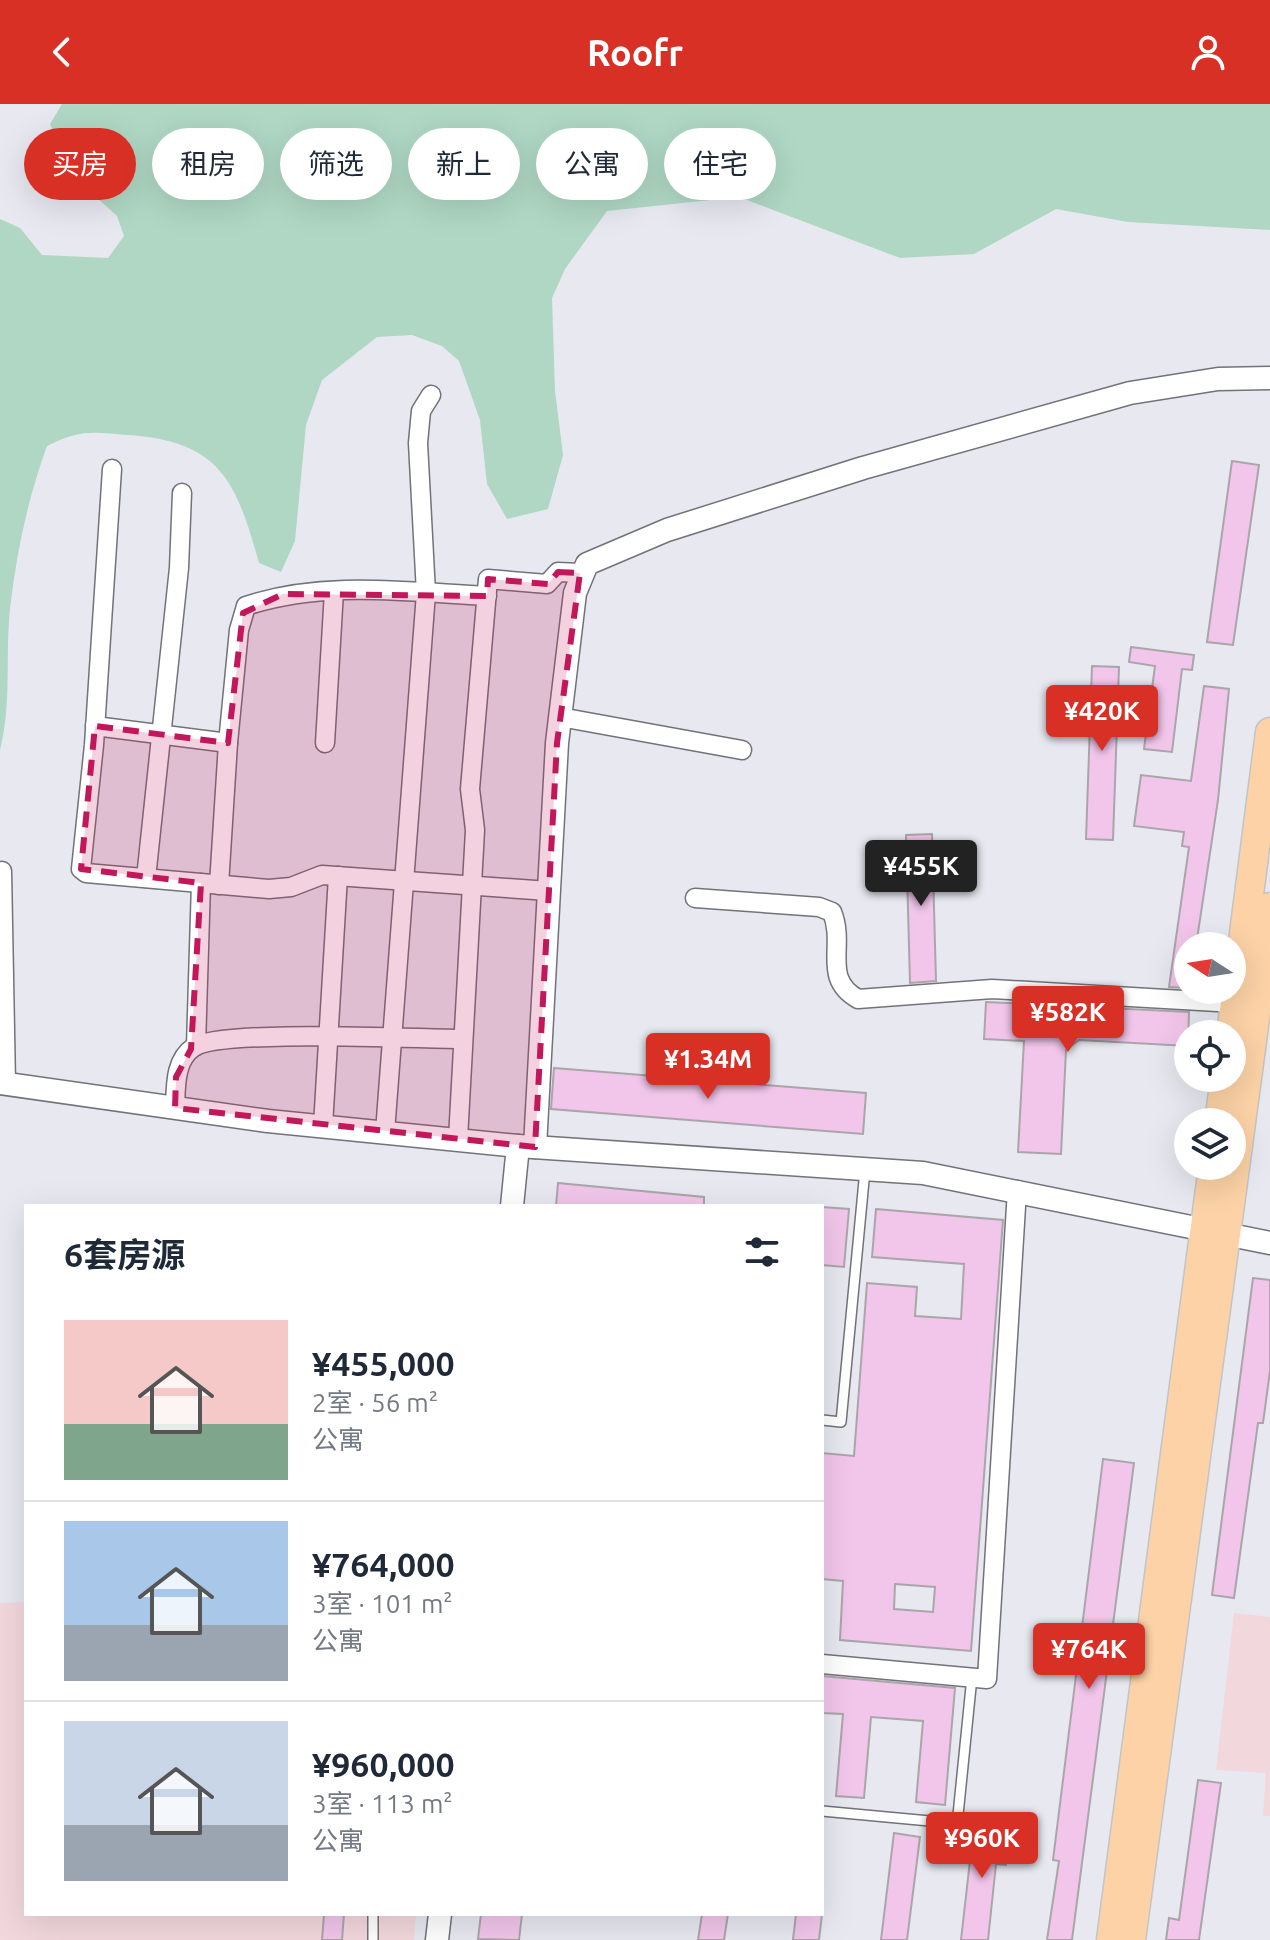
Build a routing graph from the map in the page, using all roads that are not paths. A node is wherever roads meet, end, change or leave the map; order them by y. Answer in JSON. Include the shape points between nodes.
{"nodes":[{"id":1,"x":1270,"y":378,"type":"edge"},
{"id":2,"x":431,"y":395,"type":"dead end"},
{"id":3,"x":112,"y":469,"type":"dead end"},
{"id":4,"x":182,"y":493,"type":"dead end"},
{"id":5,"x":580,"y":573,"type":"junction"},
{"id":6,"x":334,"y":591,"type":"junction"},
{"id":7,"x":426,"y":593,"type":"junction"},
{"id":8,"x":487,"y":596,"type":"junction"},
{"id":9,"x":560,"y":717,"type":"junction"},
{"id":10,"x":95,"y":726,"type":"junction"},
{"id":11,"x":1270,"y":732,"type":"edge"},
{"id":12,"x":159,"y":734,"type":"junction"},
{"id":13,"x":228,"y":743,"type":"junction"},
{"id":14,"x":325,"y":743,"type":"dead end"},
{"id":15,"x":742,"y":750,"type":"dead end"},
{"id":16,"x":2,"y":871,"type":"edge"},
{"id":17,"x":338,"y":876,"type":"junction"},
{"id":18,"x":146,"y":878,"type":"junction"},
{"id":19,"x":404,"y":881,"type":"junction"},
{"id":20,"x":210,"y":884,"type":"junction"},
{"id":21,"x":471,"y":886,"type":"junction"},
{"id":22,"x":549,"y":891,"type":"junction"},
{"id":23,"x":695,"y":898,"type":"dead end"},
{"id":24,"x":1270,"y":907,"type":"edge"},
{"id":25,"x":1244,"y":932,"type":"edge"},
{"id":26,"x":1174,"y":999,"type":"edge"},
{"id":27,"x":327,"y":1037,"type":"junction"},
{"id":28,"x":392,"y":1038,"type":"junction"},
{"id":29,"x":462,"y":1039,"type":"junction"},
{"id":30,"x":196,"y":1046,"type":"junction"},
{"id":31,"x":3,"y":1084,"type":"edge"},
{"id":32,"x":175,"y":1108,"type":"junction"},
{"id":33,"x":323,"y":1126,"type":"junction"},
{"id":34,"x":385,"y":1132,"type":"junction"},
{"id":35,"x":458,"y":1139,"type":"junction"},
{"id":36,"x":527,"y":1146,"type":"junction"},
{"id":37,"x":865,"y":1168,"type":"junction"},
{"id":38,"x":1214,"y":1180,"type":"edge"},
{"id":39,"x":1017,"y":1190,"type":"junction"},
{"id":40,"x":512,"y":1204,"type":"edge"},
{"id":41,"x":1217,"y":1230,"type":"junction"},
{"id":42,"x":1270,"y":1243,"type":"edge"},
{"id":43,"x":824,"y":1420,"type":"edge"},
{"id":44,"x":824,"y":1664,"type":"edge"},
{"id":45,"x":972,"y":1677,"type":"junction"},
{"id":46,"x":824,"y":1811,"type":"edge"},
{"id":47,"x":373,"y":1916,"type":"edge"},
{"id":48,"x":440,"y":1916,"type":"edge"},
{"id":49,"x":373,"y":1940,"type":"edge"},
{"id":50,"x":437,"y":1940,"type":"edge"},
{"id":51,"x":1111,"y":1940,"type":"edge"},
{"id":52,"x":1131,"y":1940,"type":"edge"}],
"edges":[{"from":1,"to":5,"type":"street","via":[[1144,390],[878,464],[667,530],[607,553]]},
{"from":2,"to":7,"type":"street","via":[[421,411],[418,443]]},
{"from":3,"to":10,"type":"street"},
{"from":4,"to":12,"type":"street","via":[[179,568]]},
{"from":5,"to":8,"type":"street","via":[[558,572],[547,584],[488,579]]},
{"from":5,"to":9,"type":"street"},
{"from":6,"to":7,"type":"street"},
{"from":6,"to":13,"type":"street","via":[[283,594],[246,606]]},
{"from":6,"to":14,"type":"street"},
{"from":7,"to":8,"type":"street"},
{"from":7,"to":19,"type":"street"},
{"from":8,"to":21,"type":"street","via":[[470,789],[475,830]]},
{"from":9,"to":15,"type":"street"},
{"from":9,"to":22,"type":"street"},
{"from":10,"to":12,"type":"street"},
{"from":10,"to":18,"type":"street","via":[[81,869]]},
{"from":11,"to":25,"type":"main road"},
{"from":12,"to":13,"type":"street"},
{"from":12,"to":18,"type":"street"},
{"from":13,"to":20,"type":"street"},
{"from":16,"to":31,"type":"street"},
{"from":17,"to":19,"type":"street"},
{"from":17,"to":20,"type":"street","via":[[269,889]]},
{"from":17,"to":27,"type":"street"},
{"from":18,"to":20,"type":"street"},
{"from":19,"to":21,"type":"street"},
{"from":19,"to":28,"type":"street"},
{"from":20,"to":30,"type":"street"},
{"from":21,"to":22,"type":"street"},
{"from":21,"to":29,"type":"street"},
{"from":22,"to":36,"type":"street"},
{"from":23,"to":26,"type":"street","via":[[832,912],[838,926],[837,981],[858,999],[992,989]]},
{"from":24,"to":41,"type":"main road"},
{"from":27,"to":28,"type":"street"},
{"from":27,"to":30,"type":"street","via":[[207,1041]]},
{"from":27,"to":33,"type":"street"},
{"from":28,"to":29,"type":"street"},
{"from":28,"to":34,"type":"street"},
{"from":29,"to":35,"type":"street"},
{"from":30,"to":32,"type":"street","via":[[176,1077]]},
{"from":31,"to":32,"type":"street"},
{"from":32,"to":33,"type":"street"},
{"from":33,"to":34,"type":"street"},
{"from":34,"to":35,"type":"street"},
{"from":35,"to":36,"type":"street"},
{"from":36,"to":37,"type":"street"},
{"from":36,"to":40,"type":"street"},
{"from":37,"to":39,"type":"street"},
{"from":37,"to":43,"type":"lane","via":[[841,1422]]},
{"from":38,"to":41,"type":"main road"},
{"from":39,"to":41,"type":"street"},
{"from":39,"to":45,"type":"street","via":[[987,1679]]},
{"from":41,"to":42,"type":"street"},
{"from":41,"to":51,"type":"main road"},
{"from":41,"to":52,"type":"main road"},
{"from":44,"to":45,"type":"street"},
{"from":45,"to":46,"type":"lane","via":[[958,1815],[951,1823]]},
{"from":47,"to":49,"type":"lane"},
{"from":48,"to":50,"type":"street"}]}
